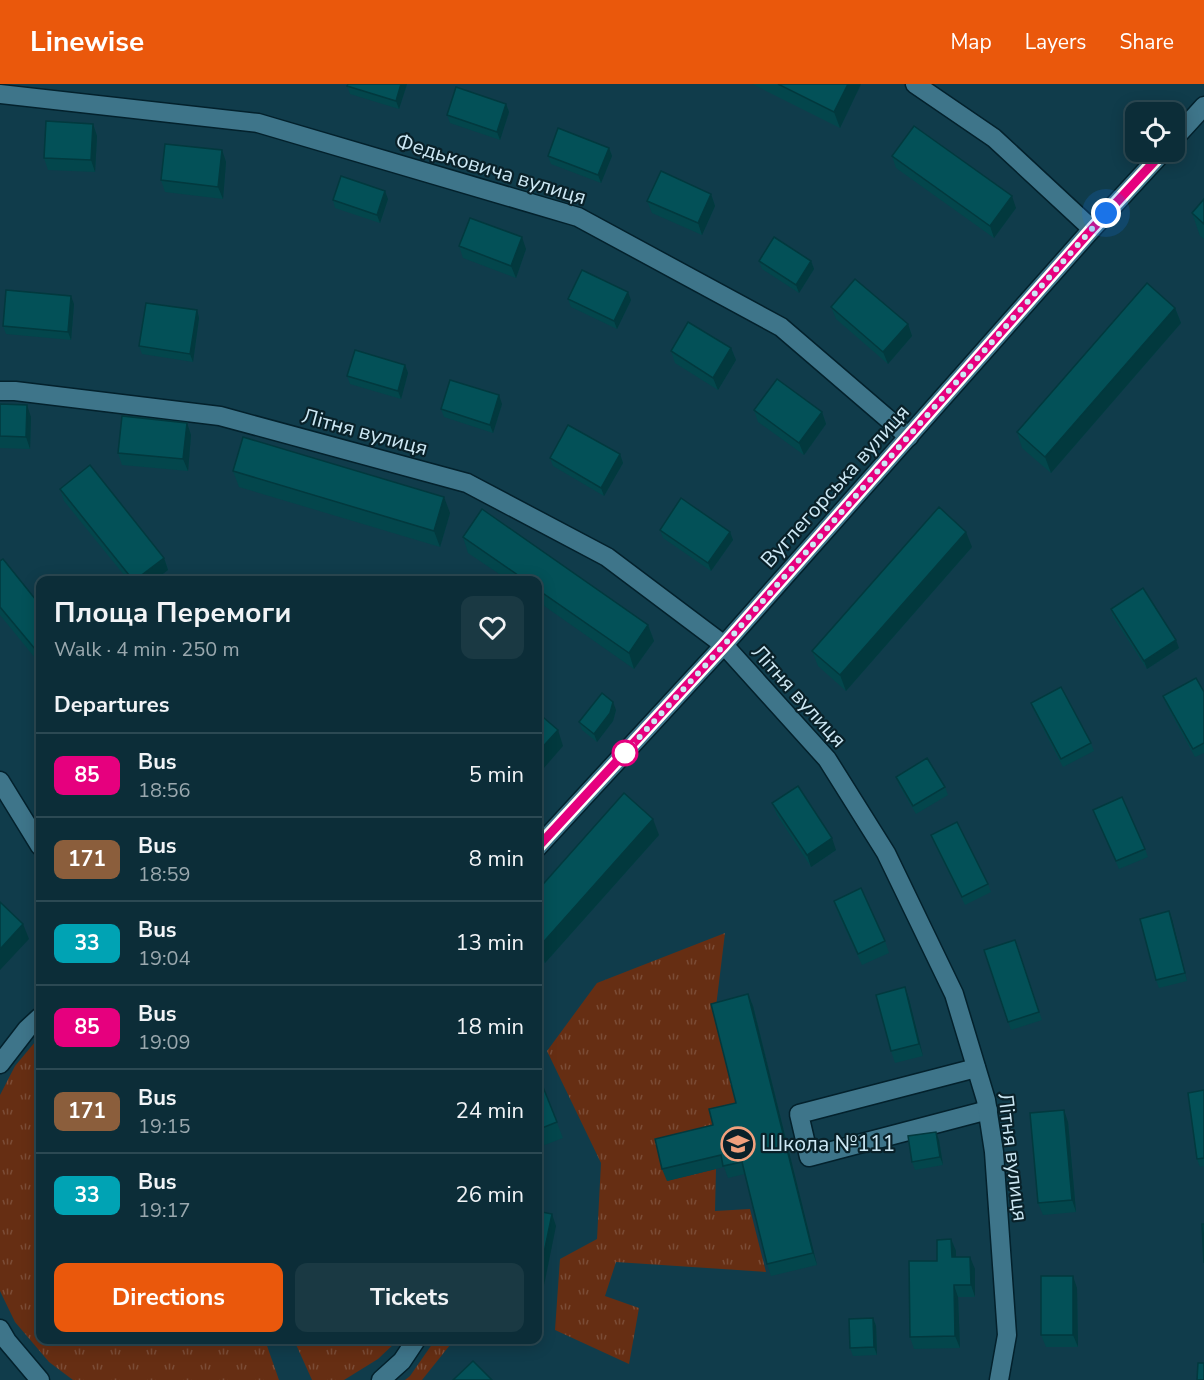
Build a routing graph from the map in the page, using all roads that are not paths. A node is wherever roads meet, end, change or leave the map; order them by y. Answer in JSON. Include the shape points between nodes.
{"nodes":[{"id":1,"x":915,"y":84,"type":"edge"},
{"id":2,"x":0,"y":94,"type":"edge"},
{"id":3,"x":1204,"y":106,"type":"edge"},
{"id":4,"x":1185,"y":127,"type":"edge"},
{"id":5,"x":1154,"y":162,"type":"edge"},
{"id":6,"x":1092,"y":229,"type":"junction"},
{"id":7,"x":0,"y":391,"type":"edge"},
{"id":8,"x":909,"y":437,"type":"junction"},
{"id":9,"x":724,"y":645,"type":"junction"},
{"id":10,"x":0,"y":782,"type":"edge"},
{"id":11,"x":36,"y":840,"type":"edge"},
{"id":12,"x":542,"y":843,"type":"edge"},
{"id":13,"x":36,"y":1021,"type":"edge"},
{"id":14,"x":0,"y":1064,"type":"edge"},
{"id":15,"x":976,"y":1068,"type":"junction"},
{"id":16,"x":987,"y":1110,"type":"junction"},
{"id":17,"x":0,"y":1329,"type":"edge"},
{"id":18,"x":413,"y":1344,"type":"edge"},
{"id":19,"x":40,"y":1380,"type":"edge"},
{"id":20,"x":381,"y":1380,"type":"edge"},
{"id":21,"x":999,"y":1380,"type":"edge"}],
"edges":[{"from":1,"to":6,"type":"street","via":[[994,138]]},
{"from":2,"to":8,"type":"street","name":"Федьковича вулиця","via":[[258,123],[578,217],[781,327]]},
{"from":3,"to":4,"type":"street"},
{"from":5,"to":6,"type":"street","name":"Вуглегорська вулиця"},
{"from":6,"to":8,"type":"street","name":"Вуглегорська вулиця"},
{"from":7,"to":9,"type":"street","name":"Літня вулиця","via":[[220,417],[467,483],[607,557]]},
{"from":8,"to":9,"type":"street","name":"Вуглегорська вулиця"},
{"from":9,"to":12,"type":"street","name":"Вуглегорська вулиця"},
{"from":9,"to":15,"type":"street","name":"Літня вулиця","via":[[827,759],[886,853],[954,994]]},
{"from":10,"to":11,"type":"street"},
{"from":13,"to":14,"type":"street"},
{"from":15,"to":16,"type":"street","name":"Літня вулиця"},
{"from":15,"to":16,"type":"street","via":[[799,1114],[809,1157]]},
{"from":16,"to":21,"type":"street","name":"Літня вулиця","via":[[994,1152],[1007,1335]]},
{"from":17,"to":19,"type":"street"},
{"from":18,"to":20,"type":"street"}]}
